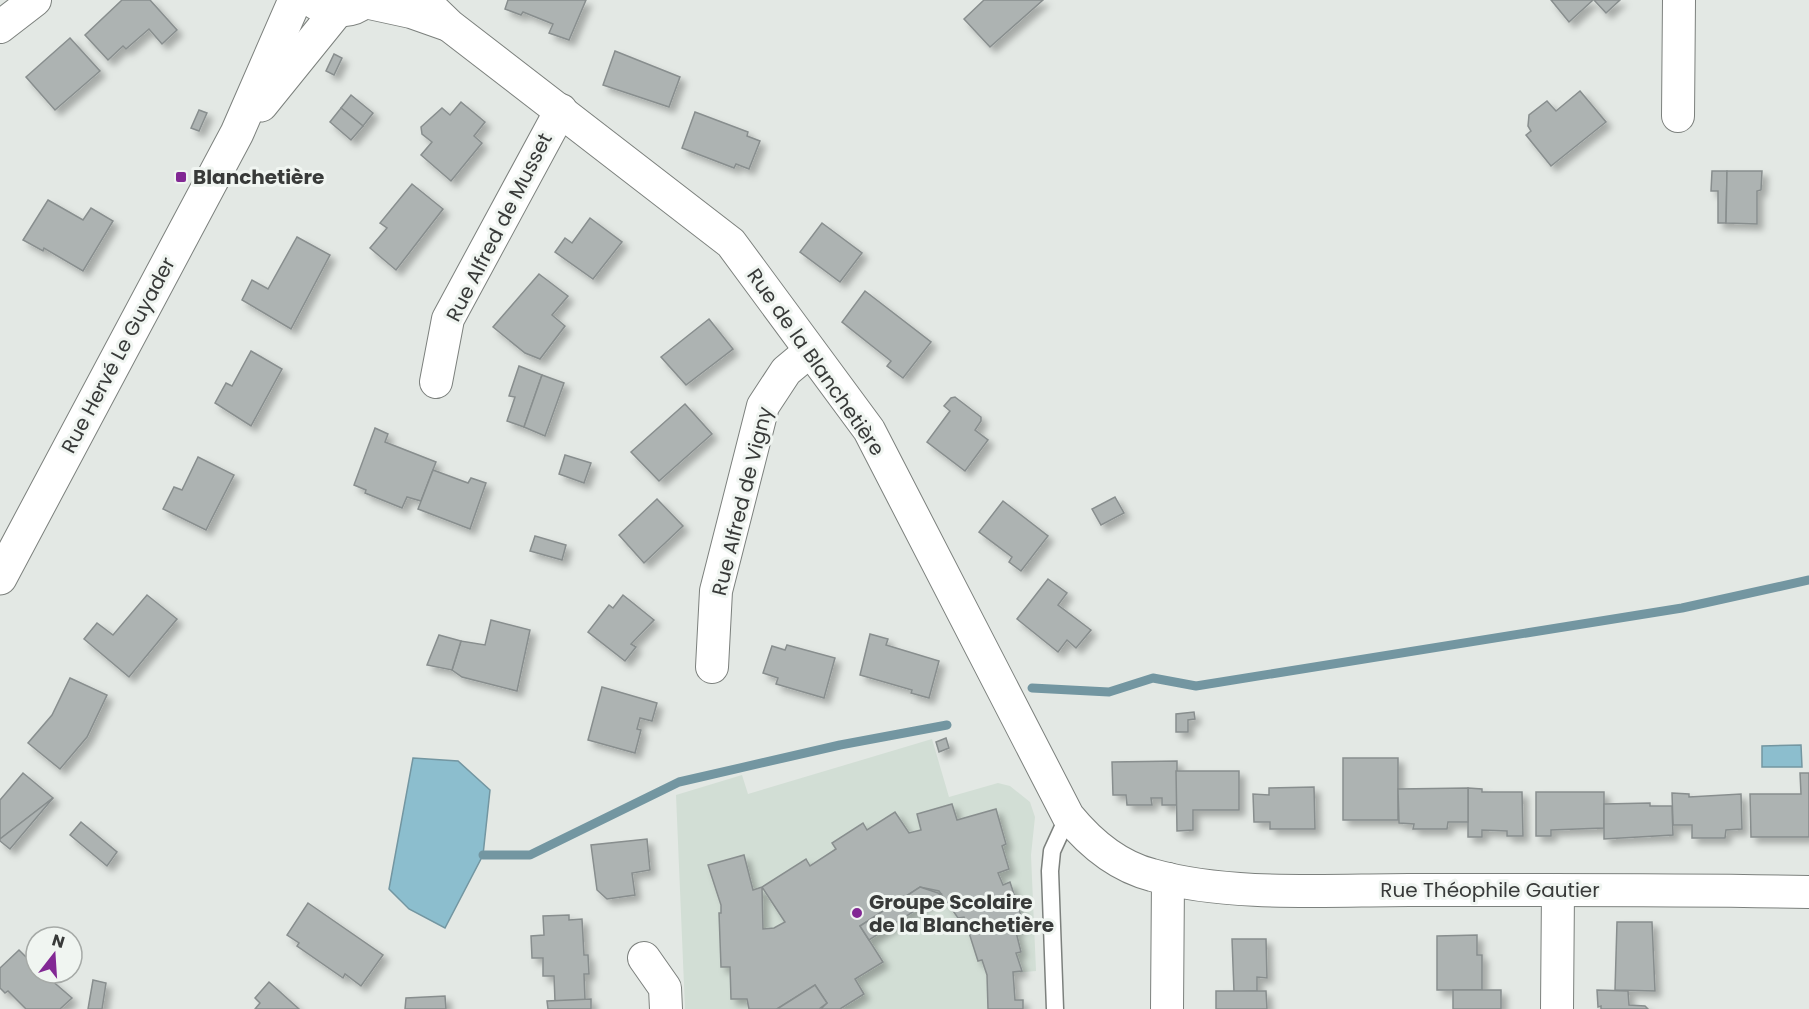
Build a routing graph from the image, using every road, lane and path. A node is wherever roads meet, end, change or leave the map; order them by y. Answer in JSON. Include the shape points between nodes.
{"nodes":[{"id":1,"x":35,"y":0,"type":"edge"},
{"id":2,"x":296,"y":0,"type":"edge"},
{"id":3,"x":423,"y":0,"type":"edge"},
{"id":4,"x":1679,"y":0,"type":"edge"},
{"id":5,"x":345,"y":3,"type":"edge"},
{"id":6,"x":450,"y":26,"type":"junction"},
{"id":7,"x":0,"y":27,"type":"edge"},
{"id":8,"x":561,"y":110,"type":"junction"},
{"id":9,"x":1678,"y":116,"type":"dead end"},
{"id":10,"x":237,"y":133,"type":"junction"},
{"id":11,"x":810,"y":351,"type":"junction"},
{"id":12,"x":436,"y":382,"type":"dead end"},
{"id":13,"x":0,"y":578,"type":"edge"},
{"id":14,"x":712,"y":667,"type":"dead end"},
{"id":15,"x":1068,"y":816,"type":"junction"},
{"id":16,"x":1170,"y":879,"type":"junction"},
{"id":17,"x":1558,"y":890,"type":"junction"},
{"id":18,"x":1809,"y":892,"type":"edge"},
{"id":19,"x":644,"y":958,"type":"dead end"},
{"id":20,"x":666,"y":1009,"type":"edge"},
{"id":21,"x":1055,"y":1009,"type":"edge"},
{"id":22,"x":1167,"y":1009,"type":"edge"},
{"id":23,"x":1557,"y":1009,"type":"edge"}],
"edges":[{"from":1,"to":7,"type":"street"},
{"from":2,"to":10,"type":"street","name":"Rue Hervé Le Guyader"},
{"from":3,"to":6,"type":"street","name":"Rue de la Blanchetière"},
{"from":4,"to":9,"type":"street"},
{"from":5,"to":6,"type":"street","via":[[411,12]]},
{"from":5,"to":10,"type":"street","name":"Rue Hervé Le Guyader"},
{"from":6,"to":8,"type":"street","name":"Rue de la Blanchetière"},
{"from":8,"to":11,"type":"street","name":"Rue de la Blanchetière","via":[[731,243]]},
{"from":8,"to":12,"type":"street","name":"Rue Alfred de Musset","via":[[448,319]]},
{"from":10,"to":13,"type":"street","name":"Rue Hervé Le Guyader"},
{"from":11,"to":14,"type":"street","name":"Rue Alfred de Vigny","via":[[786,370],[763,406],[717,591]]},
{"from":11,"to":15,"type":"street","name":"Rue de la Blanchetière","via":[[874,439]]},
{"from":15,"to":16,"type":"street","name":"Rue de la Blanchetière","via":[[1113,858]]},
{"from":15,"to":21,"type":"lane","via":[[1052,851],[1050,872]]},
{"from":16,"to":17,"type":"street","name":"Rue Théophile Gautier","via":[[1227,887],[1336,891]]},
{"from":16,"to":22,"type":"street"},
{"from":17,"to":18,"type":"street","name":"Rue Théophile Gautier"},
{"from":17,"to":23,"type":"street"},
{"from":19,"to":20,"type":"street","via":[[665,988]]}]}
